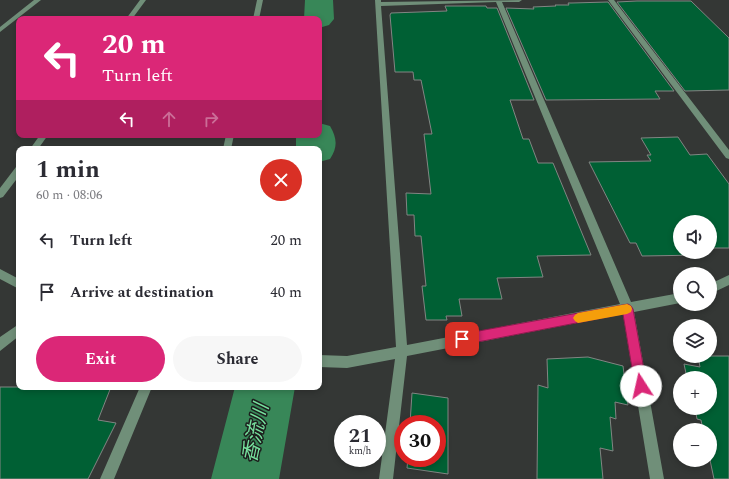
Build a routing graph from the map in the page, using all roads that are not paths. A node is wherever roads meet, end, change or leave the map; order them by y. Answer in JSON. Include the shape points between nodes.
{"nodes":[{"id":1,"x":38,"y":0,"type":"edge"},
{"id":2,"x":143,"y":0,"type":"edge"},
{"id":3,"x":260,"y":0,"type":"edge"},
{"id":4,"x":519,"y":0,"type":"edge"},
{"id":5,"x":611,"y":0,"type":"edge"},
{"id":6,"x":498,"y":1,"type":"edge"},
{"id":7,"x":379,"y":2,"type":"edge"},
{"id":8,"x":18,"y":16,"type":"edge"},
{"id":9,"x":131,"y":16,"type":"edge"},
{"id":10,"x":257,"y":16,"type":"edge"},
{"id":11,"x":16,"y":17,"type":"edge"},
{"id":12,"x":0,"y":30,"type":"edge"},
{"id":13,"x":729,"y":156,"type":"edge"},
{"id":14,"x":16,"y":173,"type":"edge"},
{"id":15,"x":0,"y":195,"type":"edge"},
{"id":16,"x":0,"y":274,"type":"edge"},
{"id":17,"x":729,"y":280,"type":"edge"},
{"id":18,"x":16,"y":282,"type":"edge"},
{"id":19,"x":717,"y":286,"type":"edge"},
{"id":20,"x":673,"y":299,"type":"edge"},
{"id":21,"x":628,"y":309,"type":"junction"},
{"id":22,"x":16,"y":332,"type":"edge"},
{"id":23,"x":0,"y":345,"type":"edge"},
{"id":24,"x":402,"y":351,"type":"junction"},
{"id":25,"x":322,"y":361,"type":"edge"},
{"id":26,"x":145,"y":390,"type":"edge"},
{"id":27,"x":107,"y":479,"type":"edge"},
{"id":28,"x":386,"y":479,"type":"edge"},
{"id":29,"x":657,"y":479,"type":"edge"}],
"edges":[{"from":1,"to":8,"type":"street"},
{"from":2,"to":9,"type":"street"},
{"from":3,"to":10,"type":"street"},
{"from":4,"to":6,"type":"street"},
{"from":5,"to":13,"type":"street"},
{"from":6,"to":7,"type":"street"},
{"from":6,"to":21,"type":"street"},
{"from":7,"to":24,"type":"street"},
{"from":11,"to":12,"type":"street"},
{"from":14,"to":15,"type":"street"},
{"from":16,"to":18,"type":"street"},
{"from":17,"to":19,"type":"street"},
{"from":20,"to":21,"type":"street"},
{"from":21,"to":24,"type":"street"},
{"from":21,"to":29,"type":"street"},
{"from":22,"to":23,"type":"street"},
{"from":24,"to":25,"type":"street","via":[[347,362]]},
{"from":24,"to":28,"type":"street"},
{"from":26,"to":27,"type":"street"}]}
